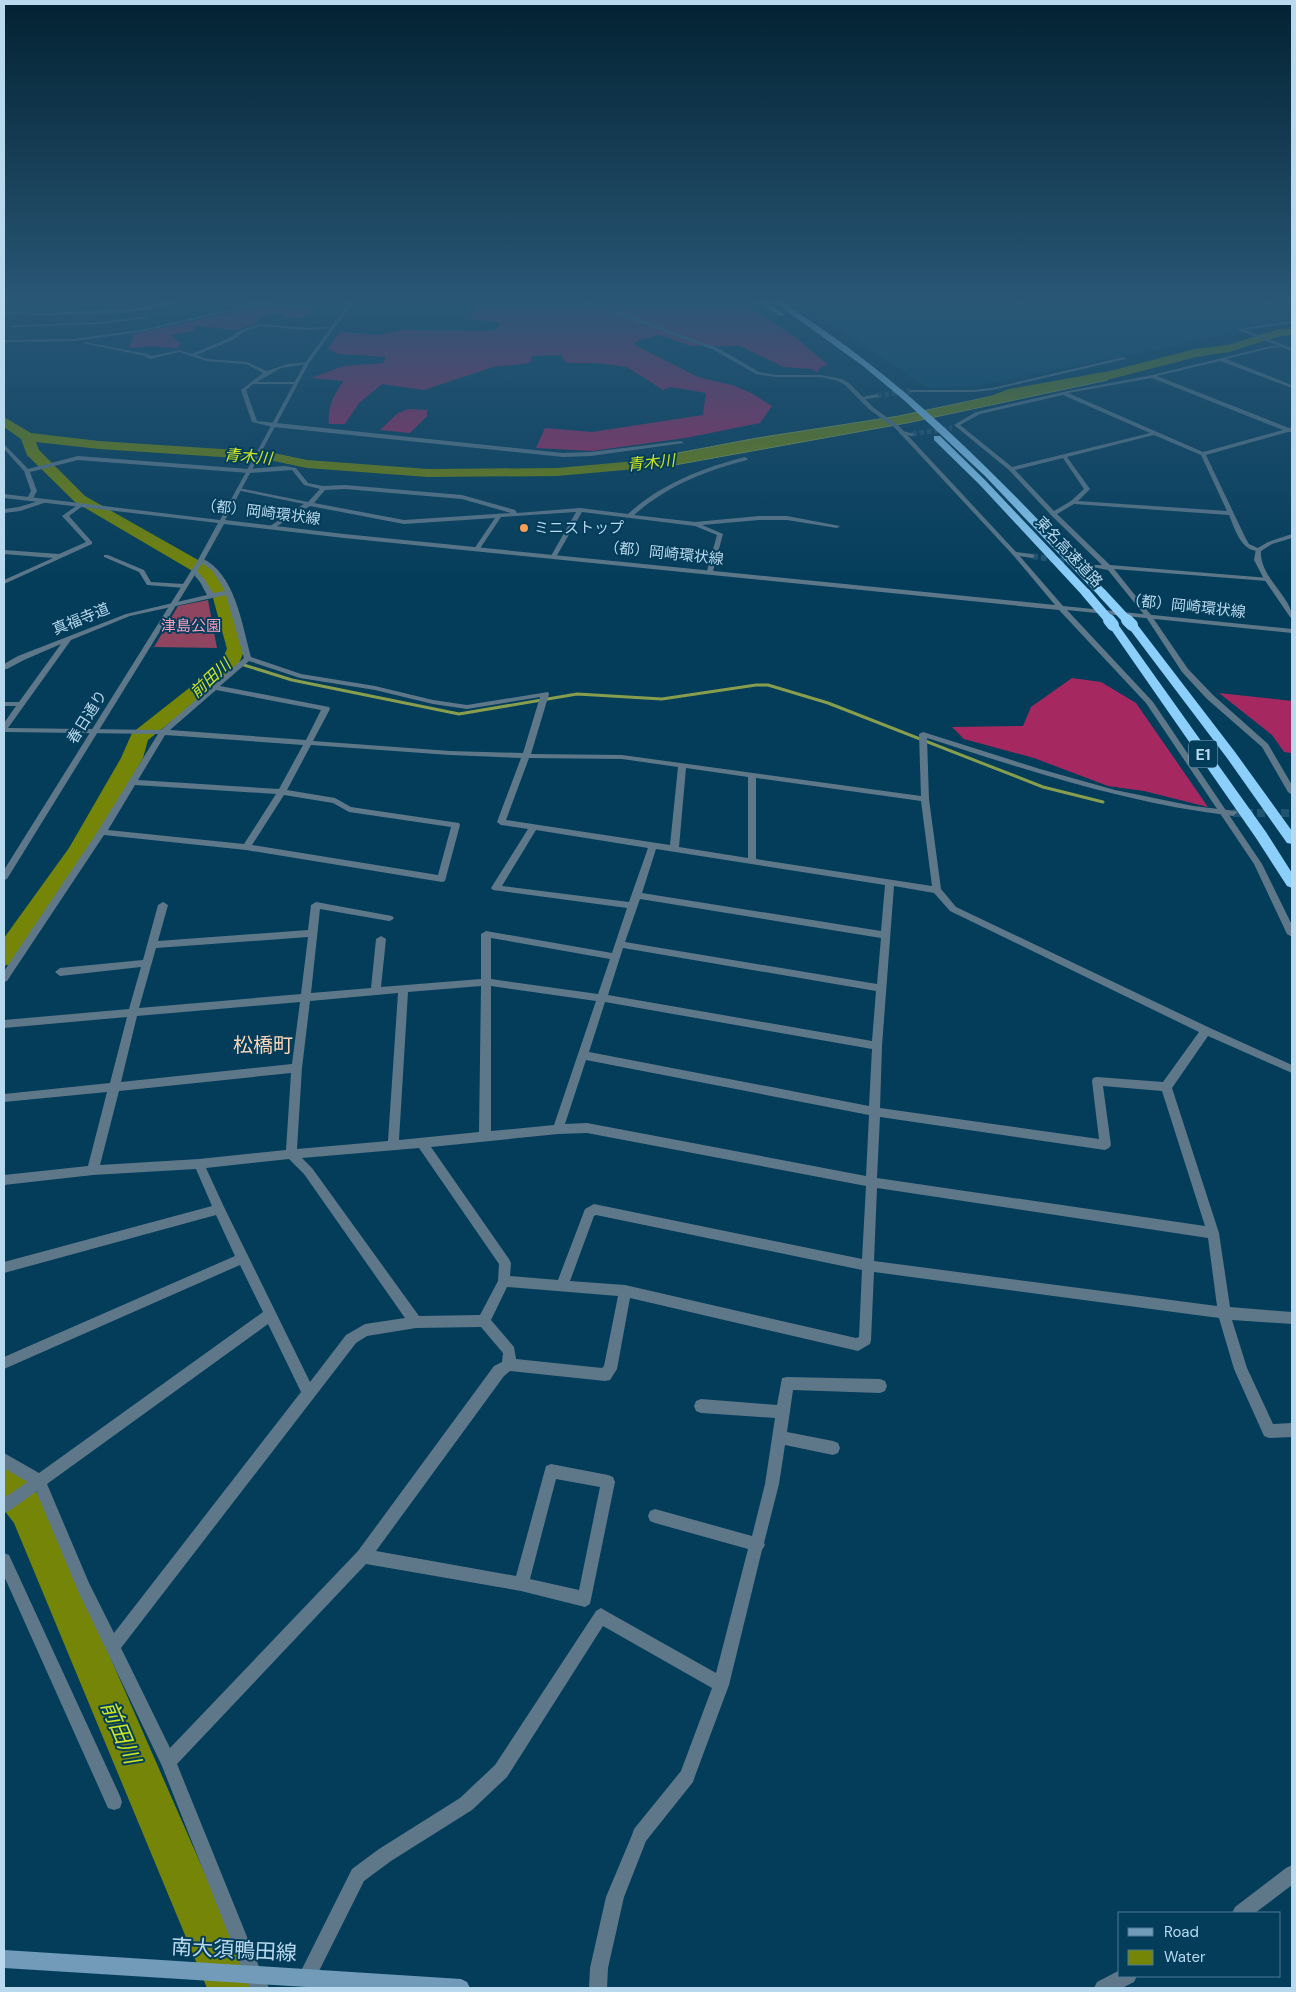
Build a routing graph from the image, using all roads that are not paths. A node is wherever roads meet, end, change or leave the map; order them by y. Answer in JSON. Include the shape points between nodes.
{"nodes":[{"id":1,"x":244,"y":394,"type":"edge"},
{"id":2,"x":290,"y":394,"type":"edge"},
{"id":3,"x":857,"y":394,"type":"edge"},
{"id":4,"x":889,"y":394,"type":"edge"},
{"id":5,"x":901,"y":394,"type":"edge"},
{"id":6,"x":1059,"y":394,"type":"edge"},
{"id":7,"x":1065,"y":394,"type":"edge"},
{"id":8,"x":1198,"y":394,"type":"edge"},
{"id":9,"x":877,"y":396,"type":"tunnel mouth"},
{"id":10,"x":861,"y":398,"type":"junction"},
{"id":11,"x":273,"y":425,"type":"junction"},
{"id":12,"x":1291,"y":430,"type":"edge"},
{"id":13,"x":902,"y":433,"type":"junction"},
{"id":14,"x":1155,"y":433,"type":"junction"},
{"id":15,"x":912,"y":434,"type":"tunnel mouth"},
{"id":16,"x":681,"y":443,"type":"dead end"},
{"id":17,"x":4,"y":446,"type":"edge"},
{"id":18,"x":1203,"y":454,"type":"junction"},
{"id":19,"x":1065,"y":456,"type":"junction"},
{"id":20,"x":745,"y":459,"type":"dead end"},
{"id":21,"x":1011,"y":469,"type":"junction"},
{"id":22,"x":249,"y":470,"type":"junction"},
{"id":23,"x":27,"y":471,"type":"junction"},
{"id":24,"x":323,"y":488,"type":"junction"},
{"id":25,"x":239,"y":490,"type":"junction"},
{"id":26,"x":4,"y":496,"type":"edge"},
{"id":27,"x":30,"y":499,"type":"junction"},
{"id":28,"x":45,"y":501,"type":"junction"},
{"id":29,"x":1073,"y":502,"type":"junction"},
{"id":30,"x":309,"y":503,"type":"junction"},
{"id":31,"x":82,"y":505,"type":"junction"},
{"id":32,"x":580,"y":510,"type":"junction"},
{"id":33,"x":4,"y":511,"type":"edge"},
{"id":34,"x":1230,"y":513,"type":"junction"},
{"id":35,"x":514,"y":514,"type":"junction"},
{"id":36,"x":1053,"y":514,"type":"junction"},
{"id":37,"x":630,"y":515,"type":"junction"},
{"id":38,"x":499,"y":516,"type":"junction"},
{"id":39,"x":222,"y":521,"type":"junction"},
{"id":40,"x":695,"y":524,"type":"junction"},
{"id":41,"x":837,"y":526,"type":"dead end"},
{"id":42,"x":272,"y":527,"type":"junction"},
{"id":43,"x":1292,"y":536,"type":"edge"},
{"id":44,"x":477,"y":549,"type":"junction"},
{"id":45,"x":1258,"y":550,"type":"junction"},
{"id":46,"x":4,"y":552,"type":"edge"},
{"id":47,"x":1015,"y":554,"type":"junction"},
{"id":48,"x":59,"y":556,"type":"junction"},
{"id":49,"x":106,"y":556,"type":"dead end"},
{"id":50,"x":554,"y":556,"type":"junction"},
{"id":51,"x":1032,"y":556,"type":"tunnel mouth"},
{"id":52,"x":200,"y":560,"type":"junction"},
{"id":53,"x":1094,"y":566,"type":"tunnel mouth"},
{"id":54,"x":1110,"y":569,"type":"junction"},
{"id":55,"x":194,"y":570,"type":"junction"},
{"id":56,"x":710,"y":571,"type":"junction"},
{"id":57,"x":4,"y":577,"type":"edge"},
{"id":58,"x":13,"y":578,"type":"junction"},
{"id":59,"x":1266,"y":579,"type":"junction"},
{"id":60,"x":4,"y":582,"type":"edge"},
{"id":61,"x":184,"y":586,"type":"junction"},
{"id":62,"x":230,"y":592,"type":"junction"},
{"id":63,"x":211,"y":596,"type":"junction"},
{"id":64,"x":172,"y":605,"type":"junction"},
{"id":65,"x":1060,"y":607,"type":"junction"},
{"id":66,"x":1150,"y":616,"type":"junction"},
{"id":67,"x":1292,"y":616,"type":"edge"},
{"id":68,"x":1292,"y":631,"type":"edge"},
{"id":69,"x":68,"y":639,"type":"junction"},
{"id":70,"x":248,"y":658,"type":"junction"},
{"id":71,"x":4,"y":667,"type":"edge"},
{"id":72,"x":214,"y":688,"type":"junction"},
{"id":73,"x":4,"y":704,"type":"edge"},
{"id":74,"x":22,"y":704,"type":"junction"},
{"id":75,"x":4,"y":729,"type":"edge"},
{"id":76,"x":95,"y":731,"type":"junction"},
{"id":77,"x":163,"y":732,"type":"junction"},
{"id":78,"x":308,"y":744,"type":"junction"},
{"id":79,"x":526,"y":756,"type":"junction"},
{"id":80,"x":682,"y":766,"type":"junction"},
{"id":81,"x":752,"y":776,"type":"junction"},
{"id":82,"x":134,"y":782,"type":"junction"},
{"id":83,"x":282,"y":792,"type":"junction"},
{"id":84,"x":1292,"y":792,"type":"edge"},
{"id":85,"x":925,"y":799,"type":"junction"},
{"id":86,"x":1222,"y":812,"type":"junction"},
{"id":87,"x":1233,"y":813,"type":"tunnel mouth"},
{"id":88,"x":534,"y":827,"type":"junction"},
{"id":89,"x":102,"y":832,"type":"junction"},
{"id":90,"x":1292,"y":840,"type":"edge"},
{"id":91,"x":653,"y":845,"type":"junction"},
{"id":92,"x":246,"y":847,"type":"junction"},
{"id":93,"x":674,"y":849,"type":"junction"},
{"id":94,"x":752,"y":861,"type":"junction"},
{"id":95,"x":4,"y":877,"type":"edge"},
{"id":96,"x":890,"y":882,"type":"junction"},
{"id":97,"x":1292,"y":883,"type":"edge"},
{"id":98,"x":936,"y":890,"type":"junction"},
{"id":99,"x":637,"y":895,"type":"junction"},
{"id":100,"x":163,"y":905,"type":"dead end"},
{"id":101,"x":633,"y":906,"type":"junction"},
{"id":102,"x":389,"y":918,"type":"dead end"},
{"id":103,"x":313,"y":933,"type":"junction"},
{"id":104,"x":1292,"y":934,"type":"edge"},
{"id":105,"x":886,"y":935,"type":"junction"},
{"id":106,"x":381,"y":939,"type":"dead end"},
{"id":107,"x":620,"y":944,"type":"junction"},
{"id":108,"x":151,"y":945,"type":"junction"},
{"id":109,"x":616,"y":957,"type":"junction"},
{"id":110,"x":146,"y":963,"type":"junction"},
{"id":111,"x":60,"y":972,"type":"dead end"},
{"id":112,"x":4,"y":978,"type":"edge"},
{"id":113,"x":485,"y":982,"type":"junction"},
{"id":114,"x":882,"y":988,"type":"junction"},
{"id":115,"x":403,"y":989,"type":"junction"},
{"id":116,"x":376,"y":991,"type":"junction"},
{"id":117,"x":305,"y":997,"type":"junction"},
{"id":118,"x":603,"y":998,"type":"junction"},
{"id":119,"x":133,"y":1012,"type":"junction"},
{"id":120,"x":4,"y":1024,"type":"edge"},
{"id":121,"x":1206,"y":1031,"type":"junction"},
{"id":122,"x":877,"y":1046,"type":"junction"},
{"id":123,"x":583,"y":1055,"type":"junction"},
{"id":124,"x":297,"y":1068,"type":"junction"},
{"id":125,"x":1292,"y":1069,"type":"edge"},
{"id":126,"x":114,"y":1087,"type":"junction"},
{"id":127,"x":1166,"y":1087,"type":"junction"},
{"id":128,"x":4,"y":1098,"type":"edge"},
{"id":129,"x":876,"y":1112,"type":"junction"},
{"id":130,"x":558,"y":1129,"type":"junction"},
{"id":131,"x":485,"y":1136,"type":"junction"},
{"id":132,"x":422,"y":1143,"type":"junction"},
{"id":133,"x":393,"y":1145,"type":"junction"},
{"id":134,"x":291,"y":1154,"type":"junction"},
{"id":135,"x":199,"y":1164,"type":"junction"},
{"id":136,"x":93,"y":1170,"type":"junction"},
{"id":137,"x":4,"y":1180,"type":"edge"},
{"id":138,"x":872,"y":1182,"type":"junction"},
{"id":139,"x":219,"y":1209,"type":"junction"},
{"id":140,"x":1213,"y":1233,"type":"junction"},
{"id":141,"x":242,"y":1258,"type":"junction"},
{"id":142,"x":868,"y":1266,"type":"junction"},
{"id":143,"x":4,"y":1268,"type":"edge"},
{"id":144,"x":504,"y":1281,"type":"junction"},
{"id":145,"x":562,"y":1286,"type":"junction"},
{"id":146,"x":625,"y":1290,"type":"junction"},
{"id":147,"x":1224,"y":1313,"type":"junction"},
{"id":148,"x":271,"y":1314,"type":"junction"},
{"id":149,"x":1292,"y":1318,"type":"edge"},
{"id":150,"x":416,"y":1322,"type":"junction"},
{"id":151,"x":484,"y":1322,"type":"junction"},
{"id":152,"x":4,"y":1363,"type":"edge"},
{"id":153,"x":509,"y":1364,"type":"junction"},
{"id":154,"x":880,"y":1386,"type":"dead end"},
{"id":155,"x":308,"y":1394,"type":"junction"},
{"id":156,"x":701,"y":1406,"type":"dead end"},
{"id":157,"x":783,"y":1412,"type":"junction"},
{"id":158,"x":1292,"y":1430,"type":"edge"},
{"id":159,"x":779,"y":1437,"type":"junction"},
{"id":160,"x":833,"y":1448,"type":"dead end"},
{"id":161,"x":4,"y":1460,"type":"edge"},
{"id":162,"x":39,"y":1481,"type":"junction"},
{"id":163,"x":4,"y":1506,"type":"edge"},
{"id":164,"x":655,"y":1516,"type":"dead end"},
{"id":165,"x":758,"y":1545,"type":"junction"},
{"id":166,"x":363,"y":1556,"type":"junction"},
{"id":167,"x":4,"y":1560,"type":"edge"},
{"id":168,"x":521,"y":1584,"type":"junction"},
{"id":169,"x":114,"y":1645,"type":"junction"},
{"id":170,"x":721,"y":1685,"type":"junction"},
{"id":171,"x":168,"y":1762,"type":"junction"},
{"id":172,"x":114,"y":1802,"type":"dead end"},
{"id":173,"x":1292,"y":1874,"type":"edge"},
{"id":174,"x":1242,"y":1912,"type":"edge"},
{"id":175,"x":4,"y":1959,"type":"edge"},
{"id":176,"x":1126,"y":1977,"type":"edge"},
{"id":177,"x":257,"y":1981,"type":"edge"},
{"id":178,"x":304,"y":1983,"type":"edge"},
{"id":179,"x":461,"y":1988,"type":"edge"},
{"id":180,"x":598,"y":1988,"type":"edge"},
{"id":181,"x":1103,"y":1988,"type":"edge"}],
"edges":[{"from":1,"to":11,"type":"street","via":[[255,422]]},
{"from":2,"to":11,"type":"street"},
{"from":3,"to":10,"type":"street"},
{"from":4,"to":97,"type":"highway","name":"東名高速道路","number":"E1","bridge":true,"via":[[982,482],[1113,625]]},
{"from":5,"to":90,"type":"highway","name":"東名高速道路","number":"E1","bridge":true,"via":[[997,481],[1132,625]]},
{"from":6,"to":21,"type":"street","via":[[978,413],[954,426]]},
{"from":7,"to":14,"type":"street"},
{"from":8,"to":12,"type":"street"},
{"from":9,"to":10,"type":"street"},
{"from":10,"to":13,"type":"street"},
{"from":11,"to":16,"type":"street","via":[[563,455]]},
{"from":11,"to":22,"type":"street"},
{"from":12,"to":18,"type":"street"},
{"from":13,"to":15,"type":"street"},
{"from":13,"to":47,"type":"street"},
{"from":14,"to":18,"type":"street"},
{"from":14,"to":19,"type":"street"},
{"from":17,"to":23,"type":"street"},
{"from":18,"to":34,"type":"street"},
{"from":19,"to":21,"type":"street"},
{"from":19,"to":29,"type":"street","via":[[1087,489]]},
{"from":20,"to":37,"type":"street","via":[[682,479],[647,499]]},
{"from":21,"to":36,"type":"street"},
{"from":22,"to":23,"type":"street","via":[[78,458]]},
{"from":22,"to":24,"type":"street","via":[[294,469],[306,484]]},
{"from":22,"to":25,"type":"street"},
{"from":23,"to":27,"type":"street","via":[[34,491]]},
{"from":24,"to":30,"type":"street","via":[[322,493]]},
{"from":24,"to":35,"type":"street","via":[[462,497],[513,511]]},
{"from":25,"to":30,"type":"street"},
{"from":25,"to":39,"type":"street"},
{"from":26,"to":27,"type":"street","name":"（都）岡崎環状線"},
{"from":27,"to":28,"type":"street","name":"（都）岡崎環状線"},
{"from":28,"to":31,"type":"street","name":"（都）岡崎環状線"},
{"from":28,"to":33,"type":"street"},
{"from":29,"to":34,"type":"street"},
{"from":29,"to":36,"type":"street"},
{"from":30,"to":38,"type":"street","via":[[404,522]]},
{"from":30,"to":42,"type":"street"},
{"from":31,"to":39,"type":"street","name":"（都）岡崎環状線"},
{"from":31,"to":48,"type":"street","via":[[65,516],[90,543]]},
{"from":32,"to":35,"type":"street"},
{"from":32,"to":37,"type":"street"},
{"from":32,"to":50,"type":"street"},
{"from":34,"to":45,"type":"street","via":[[1248,545]]},
{"from":35,"to":38,"type":"street"},
{"from":36,"to":54,"type":"street"},
{"from":37,"to":40,"type":"street"},
{"from":38,"to":44,"type":"street"},
{"from":39,"to":42,"type":"street","name":"（都）岡崎環状線"},
{"from":39,"to":52,"type":"street"},
{"from":40,"to":41,"type":"street","via":[[787,518]]},
{"from":40,"to":56,"type":"street","via":[[720,534]]},
{"from":42,"to":44,"type":"street","name":"（都）岡崎環状線"},
{"from":43,"to":45,"type":"street"},
{"from":44,"to":50,"type":"street","name":"（都）岡崎環状線"},
{"from":45,"to":59,"type":"street","via":[[1257,560]]},
{"from":46,"to":48,"type":"street"},
{"from":47,"to":51,"type":"street"},
{"from":47,"to":65,"type":"street"},
{"from":48,"to":58,"type":"street"},
{"from":49,"to":61,"type":"street","via":[[142,571],[150,584]]},
{"from":50,"to":56,"type":"street","name":"（都）岡崎環状線"},
{"from":52,"to":55,"type":"street","name":"春日通り"},
{"from":52,"to":62,"type":"street","via":[[216,570]]},
{"from":53,"to":54,"type":"street"},
{"from":54,"to":59,"type":"street"},
{"from":54,"to":66,"type":"street"},
{"from":55,"to":61,"type":"street","name":"春日通り"},
{"from":55,"to":63,"type":"street"},
{"from":56,"to":65,"type":"street","name":"（都）岡崎環状線"},
{"from":57,"to":58,"type":"street"},
{"from":58,"to":60,"type":"street"},
{"from":59,"to":67,"type":"street"},
{"from":61,"to":64,"type":"street","name":"春日通り"},
{"from":62,"to":63,"type":"street","name":"真福寺道"},
{"from":62,"to":70,"type":"street"},
{"from":63,"to":64,"type":"street","name":"真福寺道"},
{"from":64,"to":69,"type":"street","name":"真福寺道","via":[[128,615]]},
{"from":64,"to":76,"type":"street","name":"春日通り"},
{"from":65,"to":66,"type":"street","name":"（都）岡崎環状線"},
{"from":65,"to":86,"type":"street","via":[[1149,702]]},
{"from":66,"to":68,"type":"street","name":"（都）岡崎環状線"},
{"from":66,"to":84,"type":"street","via":[[1185,670],[1210,698],[1265,746]]},
{"from":69,"to":71,"type":"street","name":"真福寺道"},
{"from":69,"to":74,"type":"street"},
{"from":70,"to":72,"type":"street"},
{"from":70,"to":79,"type":"street","via":[[300,676],[467,707],[545,694]]},
{"from":72,"to":77,"type":"street"},
{"from":72,"to":78,"type":"street","via":[[326,709]]},
{"from":73,"to":74,"type":"street"},
{"from":74,"to":75,"type":"street"},
{"from":75,"to":76,"type":"street"},
{"from":76,"to":77,"type":"street"},
{"from":76,"to":95,"type":"street","name":"春日通り"},
{"from":77,"to":78,"type":"street"},
{"from":77,"to":82,"type":"street"},
{"from":78,"to":79,"type":"street"},
{"from":78,"to":83,"type":"street"},
{"from":79,"to":80,"type":"street","via":[[622,757]]},
{"from":79,"to":88,"type":"street","via":[[501,822]]},
{"from":80,"to":81,"type":"street"},
{"from":80,"to":93,"type":"street"},
{"from":81,"to":85,"type":"street"},
{"from":81,"to":94,"type":"street"},
{"from":82,"to":83,"type":"street"},
{"from":82,"to":89,"type":"street"},
{"from":83,"to":92,"type":"street"},
{"from":83,"to":92,"type":"street","via":[[335,801],[349,809],[456,825],[442,879]]},
{"from":85,"to":86,"type":"street","via":[[923,734],[1075,783],[1196,810]]},
{"from":85,"to":98,"type":"street"},
{"from":86,"to":87,"type":"street"},
{"from":86,"to":104,"type":"street","via":[[1258,864]]},
{"from":88,"to":91,"type":"street"},
{"from":88,"to":101,"type":"street","via":[[496,888]]},
{"from":89,"to":92,"type":"street"},
{"from":89,"to":112,"type":"street"},
{"from":91,"to":93,"type":"street"},
{"from":91,"to":99,"type":"street"},
{"from":93,"to":94,"type":"street"},
{"from":94,"to":96,"type":"street"},
{"from":96,"to":98,"type":"street"},
{"from":96,"to":105,"type":"street"},
{"from":98,"to":121,"type":"street","via":[[953,909]]},
{"from":99,"to":101,"type":"street"},
{"from":99,"to":105,"type":"street"},
{"from":100,"to":108,"type":"street"},
{"from":101,"to":107,"type":"street"},
{"from":102,"to":103,"type":"street","via":[[316,905]]},
{"from":103,"to":108,"type":"street"},
{"from":103,"to":117,"type":"street"},
{"from":105,"to":114,"type":"street"},
{"from":106,"to":116,"type":"street"},
{"from":107,"to":109,"type":"street"},
{"from":107,"to":114,"type":"street"},
{"from":108,"to":110,"type":"street"},
{"from":109,"to":113,"type":"street","via":[[486,934]]},
{"from":109,"to":118,"type":"street"},
{"from":110,"to":111,"type":"street"},
{"from":110,"to":119,"type":"street"},
{"from":113,"to":115,"type":"street"},
{"from":113,"to":118,"type":"street"},
{"from":113,"to":131,"type":"street"},
{"from":114,"to":122,"type":"street"},
{"from":115,"to":116,"type":"street"},
{"from":115,"to":133,"type":"street"},
{"from":116,"to":117,"type":"street"},
{"from":117,"to":119,"type":"street"},
{"from":117,"to":124,"type":"street"},
{"from":118,"to":122,"type":"street"},
{"from":118,"to":123,"type":"street"},
{"from":119,"to":120,"type":"street"},
{"from":119,"to":126,"type":"street"},
{"from":121,"to":125,"type":"street"},
{"from":121,"to":127,"type":"street"},
{"from":122,"to":129,"type":"street"},
{"from":123,"to":129,"type":"street"},
{"from":123,"to":130,"type":"street"},
{"from":124,"to":126,"type":"street"},
{"from":124,"to":134,"type":"street"},
{"from":126,"to":128,"type":"street"},
{"from":126,"to":136,"type":"street"},
{"from":127,"to":129,"type":"street","via":[[1097,1081],[1105,1145]]},
{"from":127,"to":140,"type":"street"},
{"from":129,"to":138,"type":"street"},
{"from":130,"to":131,"type":"street"},
{"from":130,"to":138,"type":"street","via":[[587,1128]]},
{"from":131,"to":132,"type":"street"},
{"from":132,"to":133,"type":"street"},
{"from":132,"to":144,"type":"street","via":[[505,1263]]},
{"from":133,"to":134,"type":"street"},
{"from":134,"to":135,"type":"street"},
{"from":134,"to":150,"type":"street","via":[[308,1171]]},
{"from":135,"to":136,"type":"street"},
{"from":135,"to":139,"type":"street"},
{"from":136,"to":137,"type":"street"},
{"from":138,"to":140,"type":"street"},
{"from":138,"to":142,"type":"street"},
{"from":139,"to":141,"type":"street"},
{"from":139,"to":143,"type":"street"},
{"from":140,"to":147,"type":"street"},
{"from":141,"to":148,"type":"street"},
{"from":141,"to":152,"type":"street"},
{"from":142,"to":145,"type":"street","via":[[594,1209],[589,1213]]},
{"from":142,"to":146,"type":"street","via":[[865,1340],[858,1345]]},
{"from":142,"to":147,"type":"street"},
{"from":144,"to":145,"type":"street"},
{"from":144,"to":151,"type":"street"},
{"from":145,"to":146,"type":"street"},
{"from":146,"to":153,"type":"street","via":[[610,1369],[605,1375]]},
{"from":147,"to":149,"type":"street"},
{"from":147,"to":158,"type":"street","via":[[1241,1368],[1269,1431]]},
{"from":148,"to":155,"type":"street"},
{"from":148,"to":162,"type":"street"},
{"from":150,"to":151,"type":"street"},
{"from":150,"to":155,"type":"street","via":[[365,1330],[351,1340]]},
{"from":151,"to":153,"type":"street","via":[[509,1351]]},
{"from":153,"to":166,"type":"street","via":[[499,1371]]},
{"from":154,"to":157,"type":"street","via":[[787,1383]]},
{"from":155,"to":169,"type":"street"},
{"from":156,"to":157,"type":"street"},
{"from":157,"to":159,"type":"street"},
{"from":159,"to":160,"type":"street"},
{"from":159,"to":165,"type":"street"},
{"from":161,"to":162,"type":"street"},
{"from":162,"to":163,"type":"street"},
{"from":162,"to":169,"type":"street","via":[[84,1588]]},
{"from":164,"to":165,"type":"street"},
{"from":165,"to":170,"type":"street"},
{"from":166,"to":168,"type":"street"},
{"from":166,"to":171,"type":"street"},
{"from":167,"to":172,"type":"street"},
{"from":168,"to":168,"type":"street","via":[[585,1600],[608,1482],[551,1470]]},
{"from":169,"to":171,"type":"street"},
{"from":170,"to":178,"type":"street","via":[[601,1616],[502,1771],[466,1804],[358,1875]]},
{"from":170,"to":180,"type":"street","via":[[686,1776],[640,1835],[615,1897],[599,1968]]},
{"from":171,"to":177,"type":"street"},
{"from":173,"to":174,"type":"street"},
{"from":175,"to":177,"type":"main road","name":"南大須鴨田線","via":[[176,1970]]},
{"from":176,"to":181,"type":"street"},
{"from":177,"to":178,"type":"main road","name":"南大須鴨田線"},
{"from":178,"to":179,"type":"main road","name":"南大須鴨田線"}]}
